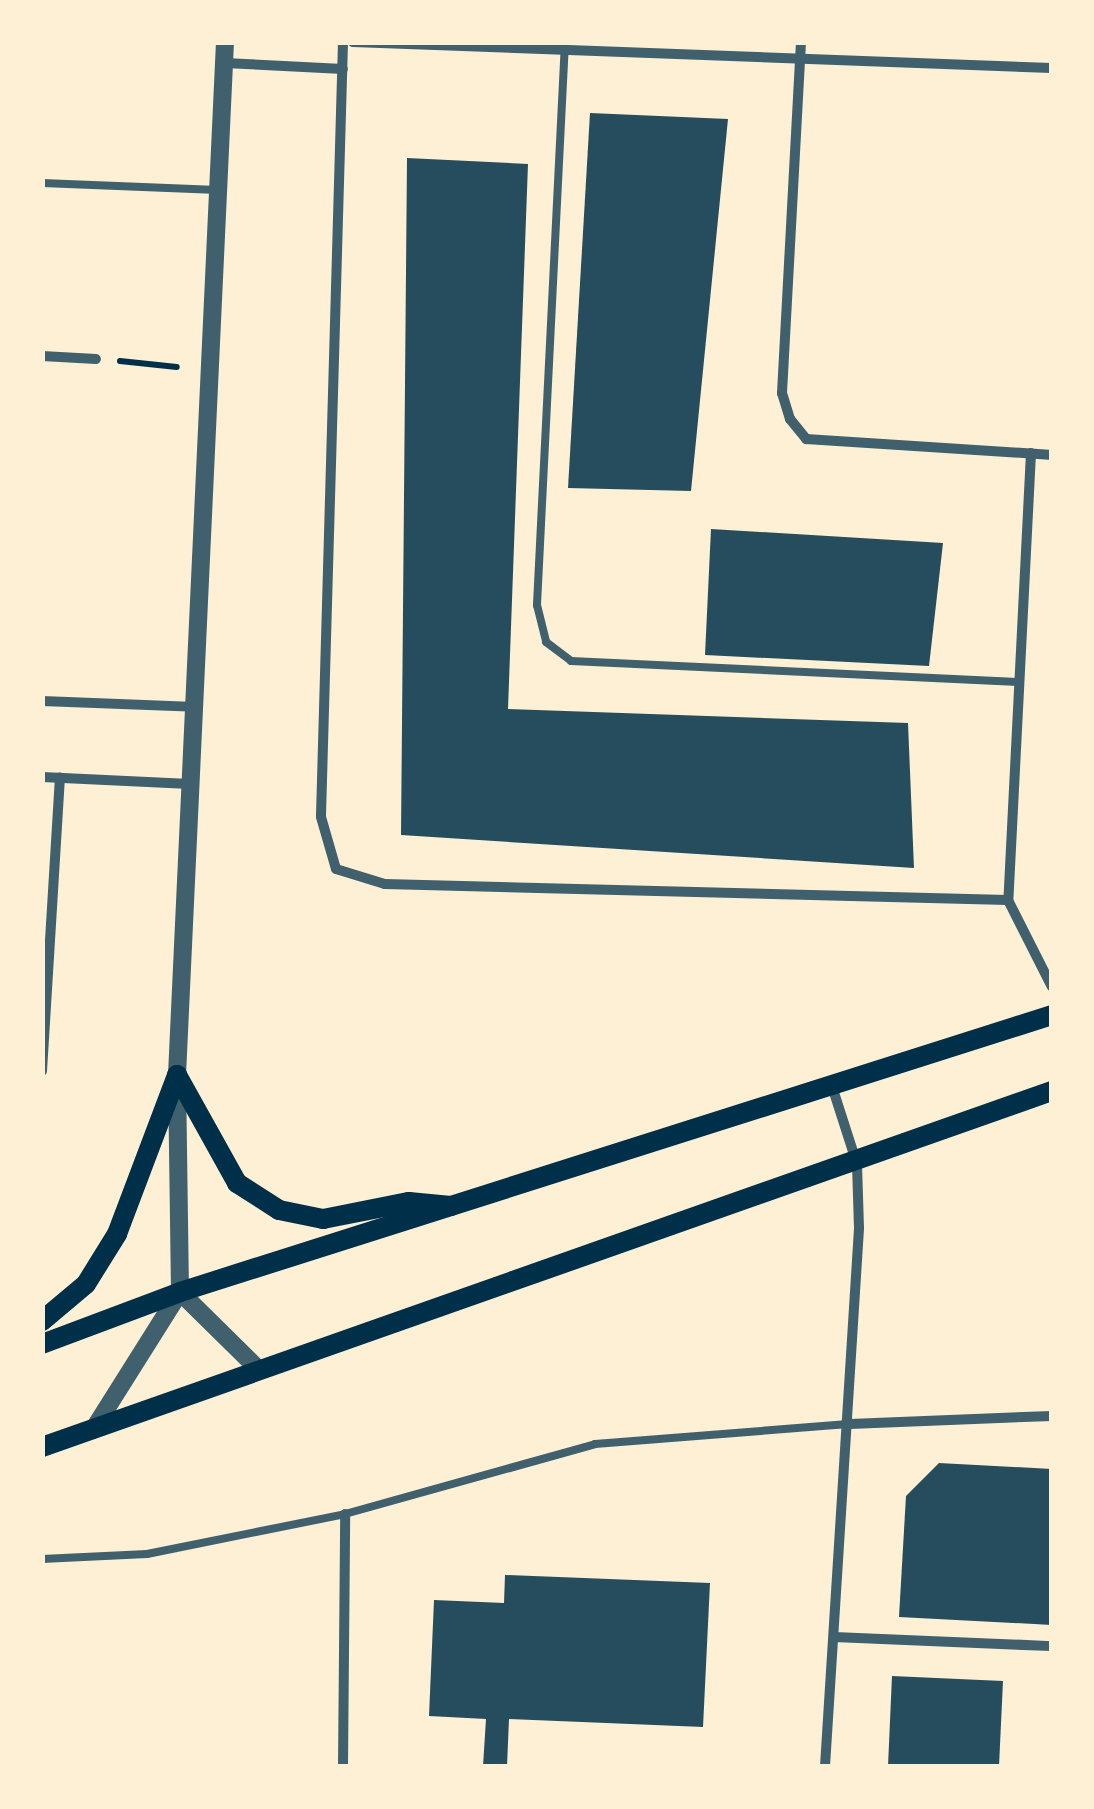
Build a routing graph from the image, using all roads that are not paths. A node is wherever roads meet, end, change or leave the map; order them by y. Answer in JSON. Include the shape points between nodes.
{"nodes":[{"id":1,"x":225,"y":42,"type":"edge"},
{"id":2,"x":344,"y":42,"type":"edge"},
{"id":3,"x":353,"y":42,"type":"edge"},
{"id":4,"x":801,"y":42,"type":"edge"},
{"id":5,"x":565,"y":47,"type":"edge"},
{"id":6,"x":800,"y":61,"type":"junction"},
{"id":7,"x":225,"y":63,"type":"junction"},
{"id":8,"x":1052,"y":68,"type":"edge"},
{"id":9,"x":343,"y":69,"type":"junction"},
{"id":10,"x":42,"y":183,"type":"edge"},
{"id":11,"x":219,"y":190,"type":"junction"},
{"id":12,"x":42,"y":356,"type":"edge"},
{"id":13,"x":96,"y":359,"type":"road end"},
{"id":14,"x":1031,"y":453,"type":"junction"},
{"id":15,"x":1052,"y":455,"type":"edge"},
{"id":16,"x":1019,"y":682,"type":"junction"},
{"id":17,"x":42,"y":701,"type":"edge"},
{"id":18,"x":196,"y":708,"type":"junction"},
{"id":19,"x":42,"y":777,"type":"edge"},
{"id":20,"x":60,"y":778,"type":"junction"},
{"id":21,"x":190,"y":784,"type":"junction"},
{"id":22,"x":1008,"y":900,"type":"junction"},
{"id":23,"x":1052,"y":987,"type":"edge"},
{"id":24,"x":45,"y":993,"type":"edge"},
{"id":25,"x":1052,"y":1015,"type":"edge"},
{"id":26,"x":42,"y":1071,"type":"edge"},
{"id":27,"x":176,"y":1075,"type":"junction"},
{"id":28,"x":832,"y":1085,"type":"junction"},
{"id":29,"x":1052,"y":1091,"type":"edge"},
{"id":30,"x":858,"y":1164,"type":"junction"},
{"id":31,"x":460,"y":1207,"type":"junction"},
{"id":32,"x":180,"y":1292,"type":"junction"},
{"id":33,"x":42,"y":1321,"type":"edge"},
{"id":34,"x":42,"y":1344,"type":"edge"},
{"id":35,"x":256,"y":1367,"type":"junction"},
{"id":36,"x":1052,"y":1416,"type":"edge"},
{"id":37,"x":850,"y":1424,"type":"junction"},
{"id":38,"x":93,"y":1430,"type":"junction"},
{"id":39,"x":42,"y":1446,"type":"edge"},
{"id":40,"x":345,"y":1514,"type":"junction"},
{"id":41,"x":42,"y":1559,"type":"edge"},
{"id":42,"x":834,"y":1637,"type":"junction"},
{"id":43,"x":1052,"y":1646,"type":"edge"},
{"id":44,"x":343,"y":1766,"type":"edge"},
{"id":45,"x":825,"y":1766,"type":"edge"}],
"edges":[{"from":1,"to":7,"type":"street"},
{"from":2,"to":9,"type":"street"},
{"from":3,"to":5,"type":"street"},
{"from":4,"to":6,"type":"street"},
{"from":5,"to":6,"type":"street"},
{"from":5,"to":16,"type":"lane","via":[[537,605],[546,642],[571,661]]},
{"from":6,"to":8,"type":"street"},
{"from":6,"to":14,"type":"street","via":[[782,392],[790,420],[806,439]]},
{"from":7,"to":9,"type":"street"},
{"from":7,"to":11,"type":"street"},
{"from":9,"to":22,"type":"street","via":[[320,817],[336,869],[385,884]]},
{"from":10,"to":11,"type":"lane"},
{"from":11,"to":18,"type":"street"},
{"from":12,"to":13,"type":"street"},
{"from":14,"to":15,"type":"street"},
{"from":14,"to":16,"type":"street"},
{"from":16,"to":22,"type":"street"},
{"from":17,"to":18,"type":"street"},
{"from":18,"to":21,"type":"street"},
{"from":19,"to":20,"type":"street"},
{"from":20,"to":21,"type":"street"},
{"from":20,"to":24,"type":"street"},
{"from":21,"to":27,"type":"street"},
{"from":22,"to":23,"type":"street"},
{"from":24,"to":26,"type":"street"},
{"from":25,"to":28,"type":"main road"},
{"from":27,"to":31,"type":"main road","via":[[238,1183],[280,1210],[323,1219],[409,1202]]},
{"from":27,"to":32,"type":"street"},
{"from":27,"to":33,"type":"main road","via":[[116,1234],[86,1284]]},
{"from":28,"to":30,"type":"street"},
{"from":28,"to":31,"type":"main road"},
{"from":29,"to":30,"type":"main road"},
{"from":30,"to":35,"type":"main road","via":[[492,1296]]},
{"from":30,"to":37,"type":"street"},
{"from":31,"to":32,"type":"main road"},
{"from":32,"to":34,"type":"main road"},
{"from":32,"to":35,"type":"street"},
{"from":32,"to":38,"type":"street"},
{"from":35,"to":38,"type":"main road"},
{"from":36,"to":37,"type":"street"},
{"from":37,"to":40,"type":"lane","via":[[553,1451]]},
{"from":37,"to":42,"type":"street"},
{"from":38,"to":39,"type":"main road"},
{"from":40,"to":41,"type":"lane","via":[[146,1554]]},
{"from":40,"to":44,"type":"street"},
{"from":42,"to":43,"type":"street"},
{"from":42,"to":45,"type":"street"}]}
